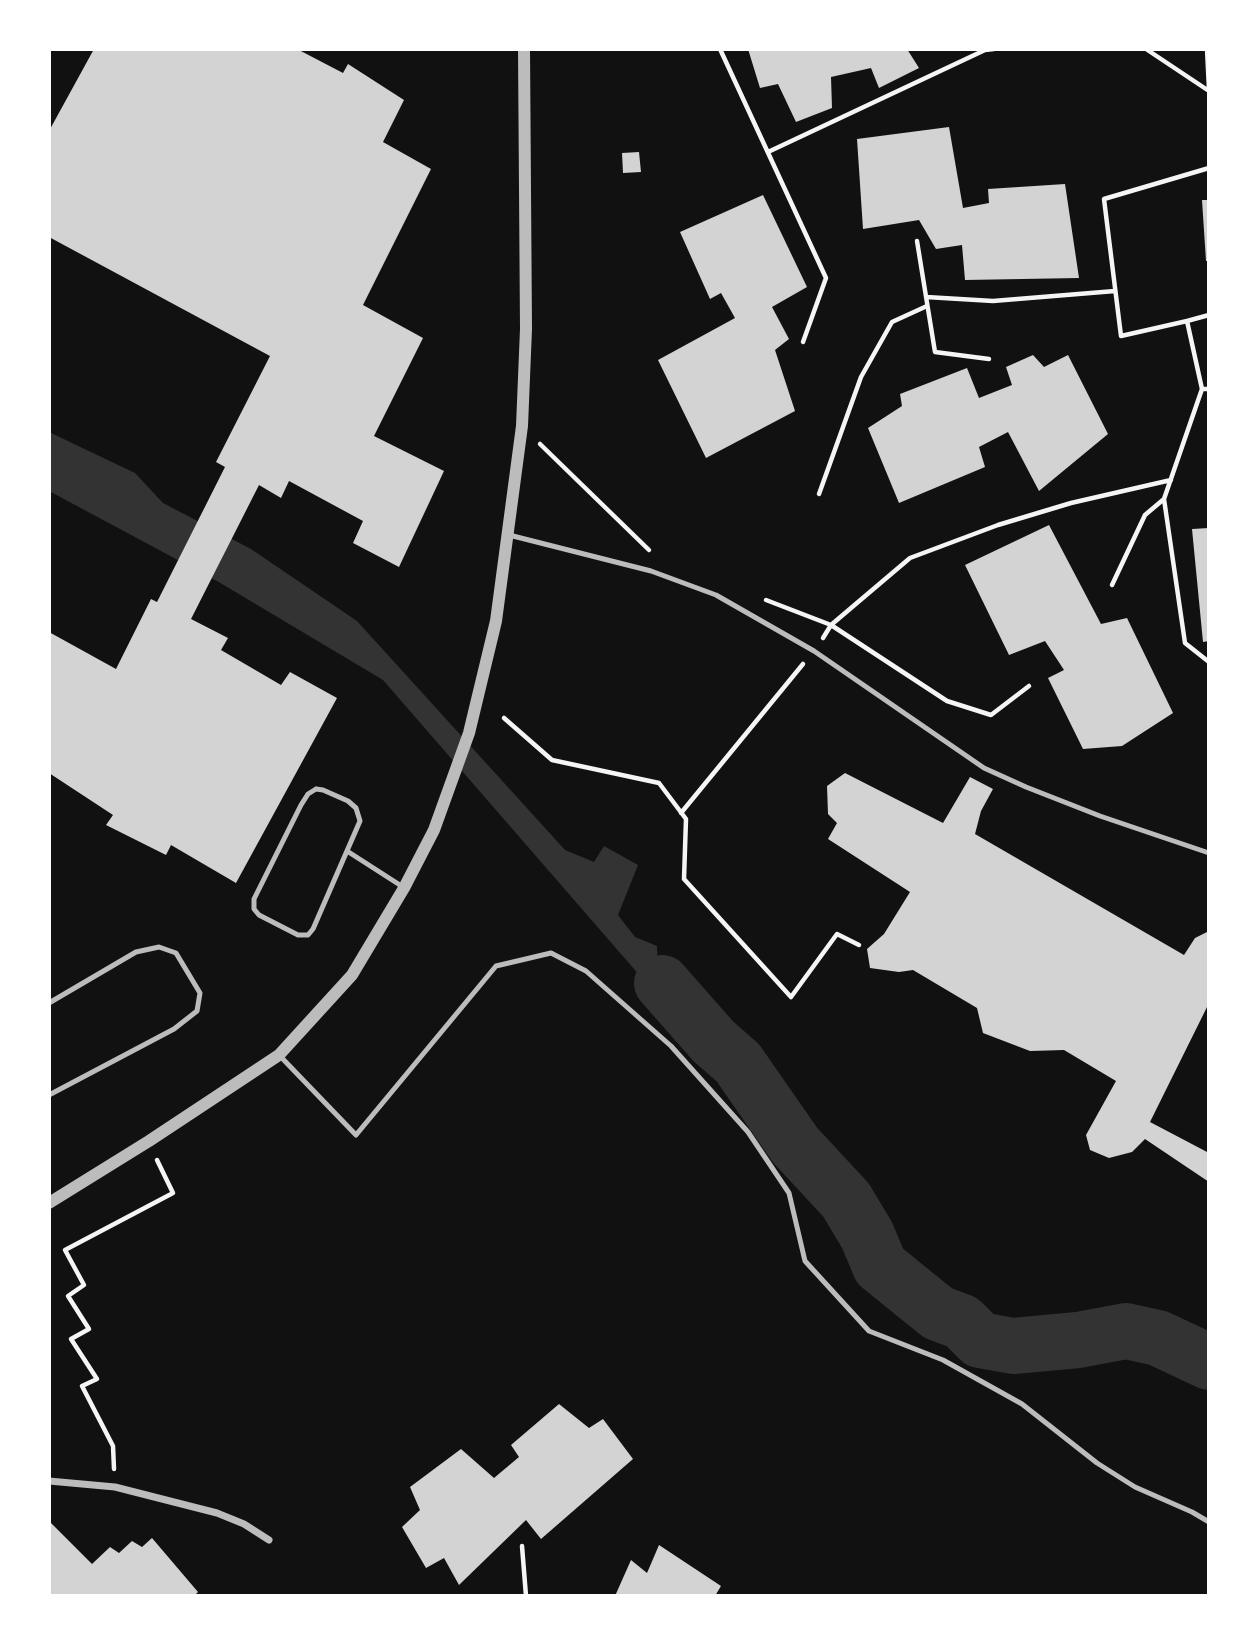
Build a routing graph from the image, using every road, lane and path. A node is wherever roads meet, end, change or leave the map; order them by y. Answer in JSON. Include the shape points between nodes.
{"nodes":[{"id":1,"x":524,"y":49,"type":"edge"},
{"id":2,"x":720,"y":49,"type":"edge"},
{"id":3,"x":994,"y":49,"type":"edge"},
{"id":4,"x":1146,"y":49,"type":"edge"},
{"id":5,"x":1208,"y":49,"type":"edge"},
{"id":6,"x":1209,"y":91,"type":"edge"},
{"id":7,"x":768,"y":152,"type":"junction"},
{"id":8,"x":1209,"y":168,"type":"edge"},
{"id":9,"x":917,"y":241,"type":"dead end"},
{"id":10,"x":1115,"y":291,"type":"junction"},
{"id":11,"x":926,"y":297,"type":"junction"},
{"id":12,"x":928,"y":306,"type":"junction"},
{"id":13,"x":1209,"y":315,"type":"edge"},
{"id":14,"x":1187,"y":321,"type":"junction"},
{"id":15,"x":803,"y":341,"type":"dead end"},
{"id":16,"x":989,"y":359,"type":"dead end"},
{"id":17,"x":1202,"y":389,"type":"junction"},
{"id":18,"x":1209,"y":389,"type":"edge"},
{"id":19,"x":522,"y":426,"type":"junction"},
{"id":20,"x":1171,"y":480,"type":"junction"},
{"id":21,"x":818,"y":494,"type":"dead end"},
{"id":22,"x":1164,"y":499,"type":"junction"},
{"id":23,"x":509,"y":535,"type":"junction"},
{"id":24,"x":658,"y":558,"type":"dead end"},
{"id":25,"x":1112,"y":585,"type":"dead end"},
{"id":26,"x":757,"y":596,"type":"dead end"},
{"id":27,"x":831,"y":625,"type":"junction"},
{"id":28,"x":814,"y":651,"type":"junction"},
{"id":29,"x":1209,"y":662,"type":"edge"},
{"id":30,"x":1029,"y":686,"type":"dead end"},
{"id":31,"x":504,"y":718,"type":"dead end"},
{"id":32,"x":681,"y":813,"type":"junction"},
{"id":33,"x":347,"y":850,"type":"junction"},
{"id":34,"x":1209,"y":853,"type":"edge"},
{"id":35,"x":404,"y":888,"type":"junction"},
{"id":36,"x":859,"y":945,"type":"dead end"},
{"id":37,"x":49,"y":1003,"type":"edge"},
{"id":38,"x":279,"y":1055,"type":"junction"},
{"id":39,"x":49,"y":1095,"type":"edge"},
{"id":40,"x":149,"y":1141,"type":"junction"},
{"id":41,"x":49,"y":1203,"type":"edge"},
{"id":42,"x":49,"y":1481,"type":"edge"},
{"id":43,"x":115,"y":1487,"type":"junction"},
{"id":44,"x":1209,"y":1522,"type":"edge"},
{"id":45,"x":269,"y":1540,"type":"dead end"},
{"id":46,"x":522,"y":1546,"type":"dead end"},
{"id":47,"x":526,"y":1596,"type":"edge"}],
"edges":[{"from":1,"to":19,"type":"street"},
{"from":2,"to":7,"type":"path"},
{"from":3,"to":7,"type":"path"},
{"from":4,"to":6,"type":"path"},
{"from":5,"to":6,"type":"path"},
{"from":7,"to":15,"type":"path","via":[[826,278]]},
{"from":8,"to":10,"type":"path","via":[[1104,199]]},
{"from":9,"to":11,"type":"path"},
{"from":10,"to":11,"type":"path","via":[[993,301]]},
{"from":10,"to":14,"type":"path","via":[[1121,336]]},
{"from":11,"to":12,"type":"path"},
{"from":12,"to":16,"type":"path","via":[[935,352]]},
{"from":12,"to":21,"type":"path","via":[[892,322],[861,377]]},
{"from":13,"to":14,"type":"path"},
{"from":14,"to":17,"type":"path"},
{"from":17,"to":18,"type":"path"},
{"from":17,"to":20,"type":"path"},
{"from":19,"to":23,"type":"street"},
{"from":19,"to":24,"type":"path"},
{"from":20,"to":22,"type":"path"},
{"from":20,"to":27,"type":"path","via":[[1010,521],[910,558]]},
{"from":22,"to":25,"type":"path","via":[[1144,515]]},
{"from":22,"to":29,"type":"path","via":[[1185,643]]},
{"from":23,"to":28,"type":"lane","via":[[652,571],[716,596]]},
{"from":23,"to":35,"type":"street","via":[[496,621],[470,733],[434,830]]},
{"from":26,"to":27,"type":"path"},
{"from":27,"to":28,"type":"path"},
{"from":27,"to":30,"type":"path","via":[[947,701],[991,715]]},
{"from":28,"to":32,"type":"path"},
{"from":28,"to":34,"type":"lane","via":[[985,768],[1026,788]]},
{"from":31,"to":32,"type":"path","via":[[552,760],[659,783]]},
{"from":32,"to":36,"type":"path","via":[[686,819],[684,879],[791,997],[837,934]]},
{"from":33,"to":33,"type":"lane","via":[[308,935],[298,935],[254,909],[254,899],[308,794],[316,789],[356,808],[360,821]]},
{"from":33,"to":35,"type":"lane"},
{"from":35,"to":38,"type":"street","via":[[352,975]]},
{"from":37,"to":39,"type":"lane","via":[[136,952],[159,947],[176,953],[200,993],[197,1011],[174,1029]]},
{"from":38,"to":40,"type":"street"},
{"from":38,"to":44,"type":"lane","via":[[356,1135],[496,966],[551,953],[586,971],[671,1046],[748,1132],[789,1193],[805,1261],[869,1331],[943,1360],[1022,1404],[1135,1487]]},
{"from":40,"to":41,"type":"street"},
{"from":40,"to":43,"type":"path","via":[[173,1193],[65,1250],[84,1285],[68,1296],[89,1329],[71,1339],[97,1379],[82,1386],[113,1446]]},
{"from":42,"to":43,"type":"street"},
{"from":43,"to":45,"type":"street","via":[[217,1513]]},
{"from":46,"to":47,"type":"path"}]}
